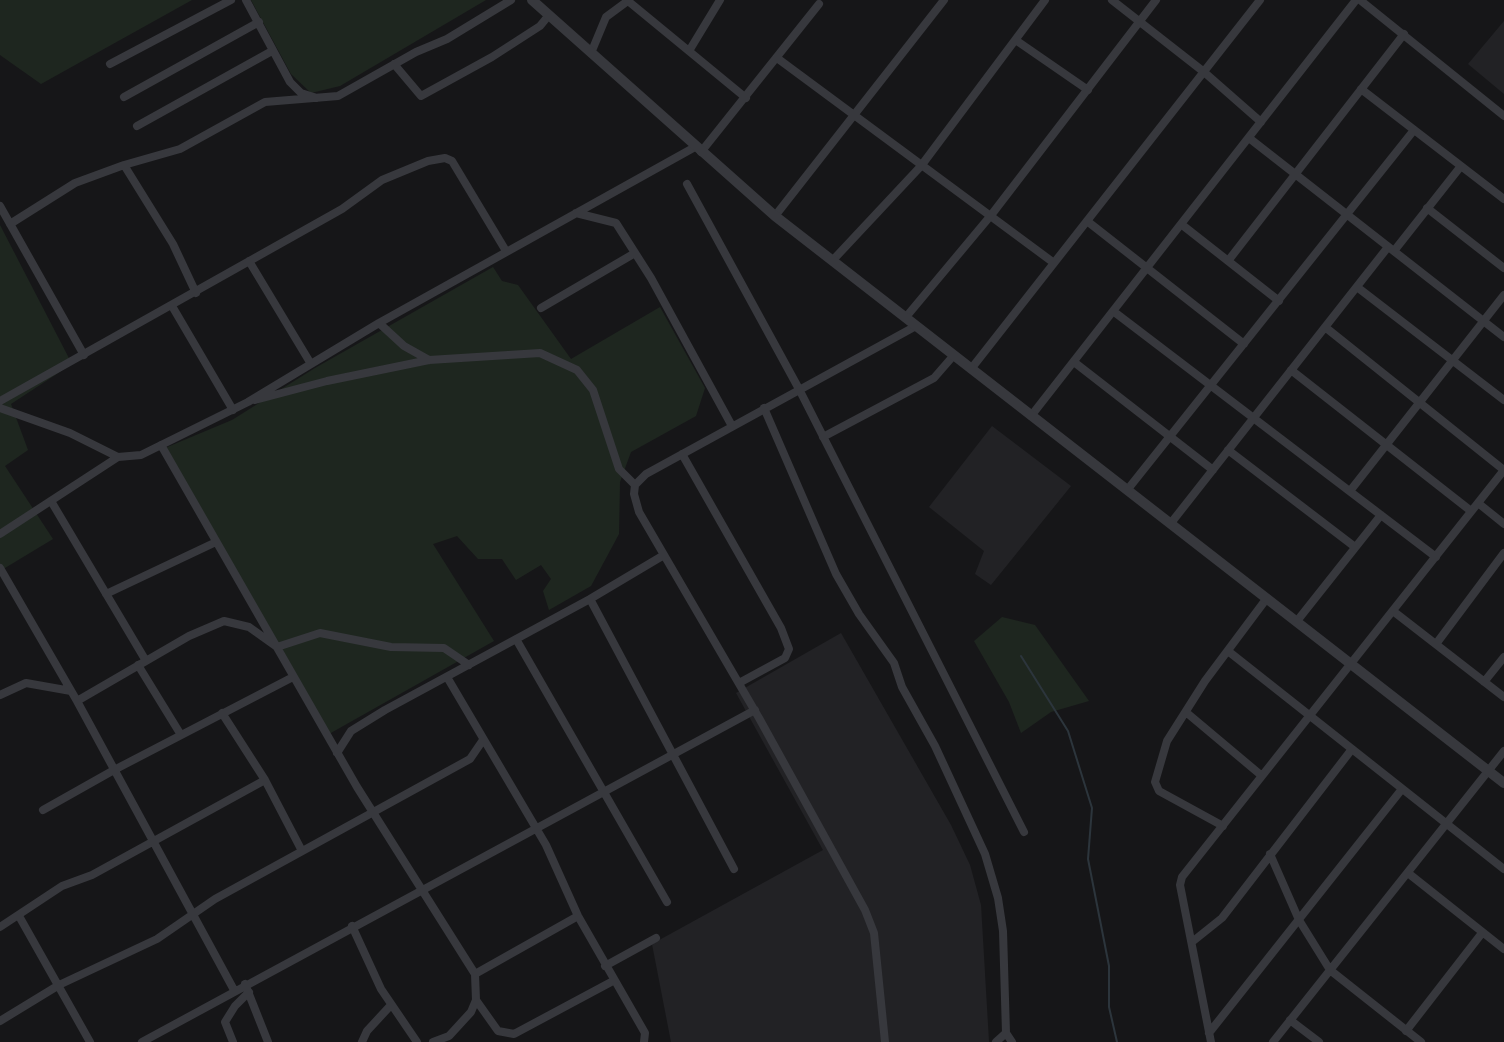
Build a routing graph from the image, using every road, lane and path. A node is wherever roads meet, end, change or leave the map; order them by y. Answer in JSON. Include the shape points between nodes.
{"nodes":[{"id":1,"x":231,"y":0,"type":"edge"},
{"id":2,"x":246,"y":0,"type":"edge"},
{"id":3,"x":511,"y":0,"type":"edge"},
{"id":4,"x":532,"y":0,"type":"edge"},
{"id":5,"x":720,"y":0,"type":"edge"},
{"id":6,"x":944,"y":0,"type":"edge"},
{"id":7,"x":1045,"y":0,"type":"edge"},
{"id":8,"x":1112,"y":0,"type":"edge"},
{"id":9,"x":1156,"y":0,"type":"edge"},
{"id":10,"x":1260,"y":0,"type":"edge"},
{"id":11,"x":1358,"y":0,"type":"edge"},
{"id":12,"x":628,"y":1,"type":"edge"},
{"id":13,"x":819,"y":4,"type":"dead end"},
{"id":14,"x":549,"y":15,"type":"junction"},
{"id":15,"x":258,"y":22,"type":"junction"},
{"id":16,"x":1140,"y":22,"type":"junction"},
{"id":17,"x":1404,"y":34,"type":"junction"},
{"id":18,"x":1017,"y":41,"type":"junction"},
{"id":19,"x":272,"y":51,"type":"junction"},
{"id":20,"x":690,"y":51,"type":"junction"},
{"id":21,"x":591,"y":53,"type":"junction"},
{"id":22,"x":777,"y":58,"type":"junction"},
{"id":23,"x":110,"y":64,"type":"dead end"},
{"id":24,"x":394,"y":64,"type":"junction"},
{"id":25,"x":1204,"y":72,"type":"junction"},
{"id":26,"x":1361,"y":89,"type":"junction"},
{"id":27,"x":1088,"y":90,"type":"junction"},
{"id":28,"x":124,"y":97,"type":"dead end"},
{"id":29,"x":320,"y":98,"type":"junction"},
{"id":30,"x":746,"y":98,"type":"junction"},
{"id":31,"x":854,"y":114,"type":"junction"},
{"id":32,"x":1504,"y":116,"type":"edge"},
{"id":33,"x":1261,"y":122,"type":"junction"},
{"id":34,"x":137,"y":125,"type":"dead end"},
{"id":35,"x":1414,"y":130,"type":"junction"},
{"id":36,"x":1249,"y":138,"type":"junction"},
{"id":37,"x":698,"y":150,"type":"junction"},
{"id":38,"x":124,"y":165,"type":"junction"},
{"id":39,"x":921,"y":166,"type":"junction"},
{"id":40,"x":1461,"y":166,"type":"junction"},
{"id":41,"x":1295,"y":174,"type":"junction"},
{"id":42,"x":687,"y":184,"type":"dead end"},
{"id":43,"x":1504,"y":199,"type":"edge"},
{"id":44,"x":0,"y":206,"type":"edge"},
{"id":45,"x":1427,"y":208,"type":"junction"},
{"id":46,"x":576,"y":213,"type":"junction"},
{"id":47,"x":992,"y":214,"type":"junction"},
{"id":48,"x":1347,"y":215,"type":"junction"},
{"id":49,"x":775,"y":216,"type":"junction"},
{"id":50,"x":1087,"y":221,"type":"junction"},
{"id":51,"x":10,"y":224,"type":"junction"},
{"id":52,"x":1181,"y":224,"type":"junction"},
{"id":53,"x":1391,"y":249,"type":"junction"},
{"id":54,"x":506,"y":251,"type":"junction"},
{"id":55,"x":635,"y":253,"type":"junction"},
{"id":56,"x":833,"y":260,"type":"junction"},
{"id":57,"x":249,"y":261,"type":"junction"},
{"id":58,"x":1228,"y":261,"type":"junction"},
{"id":59,"x":1054,"y":263,"type":"junction"},
{"id":60,"x":1147,"y":268,"type":"junction"},
{"id":61,"x":1504,"y":268,"type":"edge"},
{"id":62,"x":1357,"y":287,"type":"junction"},
{"id":63,"x":196,"y":293,"type":"junction"},
{"id":64,"x":1504,"y":295,"type":"edge"},
{"id":65,"x":1279,"y":300,"type":"junction"},
{"id":66,"x":172,"y":306,"type":"junction"},
{"id":67,"x":541,"y":308,"type":"dead end"},
{"id":68,"x":1113,"y":312,"type":"junction"},
{"id":69,"x":906,"y":317,"type":"junction"},
{"id":70,"x":1484,"y":322,"type":"junction"},
{"id":71,"x":379,"y":323,"type":"junction"},
{"id":72,"x":916,"y":326,"type":"junction"},
{"id":73,"x":1325,"y":327,"type":"junction"},
{"id":74,"x":1504,"y":337,"type":"edge"},
{"id":75,"x":1244,"y":344,"type":"junction"},
{"id":76,"x":84,"y":355,"type":"junction"},
{"id":77,"x":954,"y":355,"type":"junction"},
{"id":78,"x":429,"y":360,"type":"junction"},
{"id":79,"x":1453,"y":361,"type":"junction"},
{"id":80,"x":1074,"y":362,"type":"junction"},
{"id":81,"x":311,"y":364,"type":"junction"},
{"id":82,"x":971,"y":369,"type":"junction"},
{"id":83,"x":1291,"y":370,"type":"junction"},
{"id":84,"x":1211,"y":386,"type":"junction"},
{"id":85,"x":799,"y":389,"type":"junction"},
{"id":86,"x":1504,"y":400,"type":"edge"},
{"id":87,"x":0,"y":401,"type":"edge"},
{"id":88,"x":248,"y":402,"type":"junction"},
{"id":89,"x":1420,"y":403,"type":"junction"},
{"id":90,"x":0,"y":408,"type":"edge"},
{"id":91,"x":764,"y":408,"type":"junction"},
{"id":92,"x":233,"y":410,"type":"junction"},
{"id":93,"x":1031,"y":416,"type":"junction"},
{"id":94,"x":1253,"y":418,"type":"junction"},
{"id":95,"x":732,"y":426,"type":"junction"},
{"id":96,"x":823,"y":437,"type":"junction"},
{"id":97,"x":1171,"y":437,"type":"junction"},
{"id":98,"x":161,"y":445,"type":"junction"},
{"id":99,"x":1387,"y":446,"type":"junction"},
{"id":100,"x":1228,"y":450,"type":"junction"},
{"id":101,"x":682,"y":454,"type":"junction"},
{"id":102,"x":118,"y":457,"type":"junction"},
{"id":103,"x":1213,"y":470,"type":"junction"},
{"id":104,"x":635,"y":485,"type":"junction"},
{"id":105,"x":1128,"y":489,"type":"junction"},
{"id":106,"x":1350,"y":492,"type":"junction"},
{"id":107,"x":51,"y":501,"type":"junction"},
{"id":108,"x":1478,"y":503,"type":"junction"},
{"id":109,"x":1471,"y":512,"type":"junction"},
{"id":110,"x":1381,"y":515,"type":"junction"},
{"id":111,"x":1171,"y":523,"type":"junction"},
{"id":112,"x":1504,"y":523,"type":"edge"},
{"id":113,"x":0,"y":534,"type":"edge"},
{"id":114,"x":216,"y":542,"type":"junction"},
{"id":115,"x":1355,"y":547,"type":"junction"},
{"id":116,"x":1504,"y":552,"type":"edge"},
{"id":117,"x":664,"y":555,"type":"junction"},
{"id":118,"x":1436,"y":556,"type":"junction"},
{"id":119,"x":0,"y":568,"type":"edge"},
{"id":120,"x":106,"y":594,"type":"junction"},
{"id":121,"x":1267,"y":598,"type":"junction"},
{"id":122,"x":590,"y":599,"type":"junction"},
{"id":123,"x":1393,"y":611,"type":"junction"},
{"id":124,"x":1297,"y":621,"type":"junction"},
{"id":125,"x":516,"y":639,"type":"junction"},
{"id":126,"x":1436,"y":644,"type":"junction"},
{"id":127,"x":277,"y":647,"type":"junction"},
{"id":128,"x":1228,"y":651,"type":"junction"},
{"id":129,"x":1504,"y":657,"type":"edge"},
{"id":130,"x":142,"y":663,"type":"junction"},
{"id":131,"x":1351,"y":664,"type":"junction"},
{"id":132,"x":469,"y":665,"type":"junction"},
{"id":133,"x":293,"y":677,"type":"junction"},
{"id":134,"x":447,"y":677,"type":"junction"},
{"id":135,"x":1484,"y":682,"type":"junction"},
{"id":136,"x":739,"y":683,"type":"junction"},
{"id":137,"x":71,"y":691,"type":"junction"},
{"id":138,"x":0,"y":695,"type":"edge"},
{"id":139,"x":1504,"y":697,"type":"edge"},
{"id":140,"x":78,"y":701,"type":"junction"},
{"id":141,"x":755,"y":710,"type":"junction"},
{"id":142,"x":222,"y":713,"type":"junction"},
{"id":143,"x":1187,"y":713,"type":"junction"},
{"id":144,"x":1310,"y":716,"type":"junction"},
{"id":145,"x":181,"y":735,"type":"junction"},
{"id":146,"x":483,"y":740,"type":"junction"},
{"id":147,"x":1352,"y":749,"type":"junction"},
{"id":148,"x":1504,"y":751,"type":"edge"},
{"id":149,"x":337,"y":753,"type":"junction"},
{"id":150,"x":674,"y":755,"type":"junction"},
{"id":151,"x":114,"y":770,"type":"junction"},
{"id":152,"x":1488,"y":771,"type":"junction"},
{"id":153,"x":1262,"y":776,"type":"junction"},
{"id":154,"x":265,"y":780,"type":"junction"},
{"id":155,"x":1504,"y":783,"type":"edge"},
{"id":156,"x":1402,"y":789,"type":"junction"},
{"id":157,"x":604,"y":790,"type":"junction"},
{"id":158,"x":43,"y":810,"type":"dead end"},
{"id":159,"x":374,"y":810,"type":"junction"},
{"id":160,"x":1446,"y":824,"type":"junction"},
{"id":161,"x":1223,"y":826,"type":"junction"},
{"id":162,"x":534,"y":828,"type":"junction"},
{"id":163,"x":1024,"y":832,"type":"dead end"},
{"id":164,"x":154,"y":839,"type":"junction"},
{"id":165,"x":302,"y":851,"type":"junction"},
{"id":166,"x":1270,"y":854,"type":"junction"},
{"id":167,"x":734,"y":869,"type":"dead end"},
{"id":168,"x":1504,"y":869,"type":"edge"},
{"id":169,"x":1408,"y":873,"type":"junction"},
{"id":170,"x":420,"y":890,"type":"junction"},
{"id":171,"x":667,"y":902,"type":"dead end"},
{"id":172,"x":194,"y":913,"type":"junction"},
{"id":173,"x":19,"y":916,"type":"junction"},
{"id":174,"x":578,"y":916,"type":"junction"},
{"id":175,"x":1298,"y":920,"type":"junction"},
{"id":176,"x":352,"y":926,"type":"junction"},
{"id":177,"x":0,"y":927,"type":"edge"},
{"id":178,"x":1482,"y":933,"type":"junction"},
{"id":179,"x":656,"y":938,"type":"dead end"},
{"id":180,"x":1192,"y":942,"type":"junction"},
{"id":181,"x":1504,"y":949,"type":"edge"},
{"id":182,"x":605,"y":966,"type":"junction"},
{"id":183,"x":1330,"y":970,"type":"junction"},
{"id":184,"x":475,"y":974,"type":"junction"},
{"id":185,"x":613,"y":981,"type":"junction"},
{"id":186,"x":59,"y":985,"type":"junction"},
{"id":187,"x":247,"y":988,"type":"junction"},
{"id":188,"x":234,"y":990,"type":"junction"},
{"id":189,"x":477,"y":1000,"type":"junction"},
{"id":190,"x":391,"y":1005,"type":"junction"},
{"id":191,"x":1290,"y":1020,"type":"junction"},
{"id":192,"x":0,"y":1021,"type":"edge"},
{"id":193,"x":1406,"y":1031,"type":"junction"},
{"id":194,"x":1006,"y":1033,"type":"junction"},
{"id":195,"x":1210,"y":1038,"type":"edge"},
{"id":196,"x":90,"y":1042,"type":"edge"},
{"id":197,"x":142,"y":1042,"type":"edge"},
{"id":198,"x":233,"y":1042,"type":"edge"},
{"id":199,"x":268,"y":1042,"type":"edge"},
{"id":200,"x":362,"y":1042,"type":"edge"},
{"id":201,"x":417,"y":1042,"type":"edge"},
{"id":202,"x":433,"y":1042,"type":"edge"},
{"id":203,"x":644,"y":1042,"type":"edge"},
{"id":204,"x":885,"y":1042,"type":"edge"},
{"id":205,"x":996,"y":1042,"type":"edge"},
{"id":206,"x":1012,"y":1042,"type":"edge"},
{"id":207,"x":1273,"y":1042,"type":"edge"},
{"id":208,"x":1319,"y":1042,"type":"edge"},
{"id":209,"x":1421,"y":1042,"type":"edge"}],
"edges":[{"from":1,"to":23,"type":"street"},
{"from":2,"to":15,"type":"street"},
{"from":3,"to":24,"type":"street","via":[[447,39]]},
{"from":4,"to":14,"type":"street"},
{"from":5,"to":20,"type":"street"},
{"from":6,"to":31,"type":"street"},
{"from":7,"to":18,"type":"street"},
{"from":8,"to":16,"type":"street"},
{"from":9,"to":16,"type":"street"},
{"from":10,"to":25,"type":"street"},
{"from":11,"to":17,"type":"street"},
{"from":11,"to":33,"type":"street"},
{"from":12,"to":20,"type":"street"},
{"from":12,"to":21,"type":"street","via":[[606,17]]},
{"from":13,"to":22,"type":"street"},
{"from":14,"to":21,"type":"street"},
{"from":14,"to":24,"type":"street","via":[[500,52],[421,96]]},
{"from":15,"to":19,"type":"street"},
{"from":15,"to":28,"type":"street"},
{"from":16,"to":25,"type":"street"},
{"from":16,"to":27,"type":"street"},
{"from":17,"to":26,"type":"street"},
{"from":17,"to":32,"type":"street"},
{"from":18,"to":27,"type":"street"},
{"from":18,"to":39,"type":"street"},
{"from":19,"to":29,"type":"street","via":[[301,93]]},
{"from":19,"to":34,"type":"street"},
{"from":20,"to":30,"type":"street"},
{"from":21,"to":37,"type":"street"},
{"from":22,"to":30,"type":"street"},
{"from":22,"to":31,"type":"street"},
{"from":24,"to":29,"type":"street","via":[[338,96]]},
{"from":25,"to":33,"type":"street"},
{"from":25,"to":50,"type":"street"},
{"from":26,"to":35,"type":"street"},
{"from":26,"to":41,"type":"street"},
{"from":27,"to":47,"type":"street"},
{"from":29,"to":38,"type":"street","via":[[265,102],[180,149]]},
{"from":30,"to":37,"type":"street"},
{"from":31,"to":39,"type":"street"},
{"from":31,"to":49,"type":"street"},
{"from":33,"to":36,"type":"street"},
{"from":35,"to":40,"type":"street"},
{"from":35,"to":48,"type":"street"},
{"from":36,"to":41,"type":"street"},
{"from":36,"to":52,"type":"street"},
{"from":37,"to":46,"type":"street"},
{"from":37,"to":49,"type":"street"},
{"from":38,"to":51,"type":"street","via":[[75,183]]},
{"from":38,"to":63,"type":"street","via":[[173,244]]},
{"from":39,"to":47,"type":"street"},
{"from":39,"to":56,"type":"street"},
{"from":40,"to":43,"type":"street"},
{"from":40,"to":45,"type":"street"},
{"from":41,"to":48,"type":"street"},
{"from":41,"to":58,"type":"street"},
{"from":42,"to":85,"type":"street"},
{"from":44,"to":51,"type":"street"},
{"from":45,"to":53,"type":"street"},
{"from":45,"to":61,"type":"street"},
{"from":46,"to":54,"type":"street"},
{"from":46,"to":55,"type":"street","via":[[613,220]]},
{"from":47,"to":59,"type":"street"},
{"from":47,"to":69,"type":"street"},
{"from":48,"to":53,"type":"street"},
{"from":48,"to":65,"type":"street"},
{"from":49,"to":56,"type":"street"},
{"from":50,"to":59,"type":"street"},
{"from":50,"to":60,"type":"street"},
{"from":51,"to":76,"type":"street"},
{"from":52,"to":58,"type":"street"},
{"from":52,"to":60,"type":"street"},
{"from":53,"to":62,"type":"street"},
{"from":53,"to":70,"type":"street"},
{"from":54,"to":57,"type":"street","via":[[458,169],[445,158],[382,180],[342,209]]},
{"from":54,"to":71,"type":"street"},
{"from":55,"to":67,"type":"street"},
{"from":55,"to":95,"type":"street"},
{"from":56,"to":69,"type":"street"},
{"from":57,"to":63,"type":"street"},
{"from":57,"to":81,"type":"street"},
{"from":58,"to":65,"type":"street"},
{"from":59,"to":82,"type":"street"},
{"from":60,"to":68,"type":"street"},
{"from":60,"to":75,"type":"street"},
{"from":62,"to":73,"type":"street"},
{"from":62,"to":79,"type":"street"},
{"from":63,"to":66,"type":"street"},
{"from":64,"to":70,"type":"street"},
{"from":65,"to":75,"type":"street"},
{"from":66,"to":76,"type":"street"},
{"from":66,"to":92,"type":"street"},
{"from":68,"to":80,"type":"street"},
{"from":68,"to":84,"type":"street"},
{"from":69,"to":72,"type":"street"},
{"from":70,"to":74,"type":"street"},
{"from":70,"to":79,"type":"street"},
{"from":71,"to":78,"type":"street","via":[[404,346]]},
{"from":71,"to":81,"type":"street"},
{"from":72,"to":77,"type":"street"},
{"from":72,"to":85,"type":"street"},
{"from":73,"to":83,"type":"street"},
{"from":73,"to":89,"type":"street"},
{"from":75,"to":84,"type":"street"},
{"from":76,"to":87,"type":"street"},
{"from":77,"to":82,"type":"street"},
{"from":77,"to":96,"type":"street","via":[[934,378]]},
{"from":78,"to":88,"type":"street"},
{"from":78,"to":104,"type":"street","via":[[540,354],[577,370],[593,390],[620,470]]},
{"from":79,"to":86,"type":"street"},
{"from":79,"to":89,"type":"street"},
{"from":80,"to":93,"type":"street"},
{"from":80,"to":97,"type":"street"},
{"from":81,"to":88,"type":"street"},
{"from":82,"to":93,"type":"street"},
{"from":83,"to":94,"type":"street"},
{"from":83,"to":99,"type":"street"},
{"from":84,"to":94,"type":"street"},
{"from":84,"to":97,"type":"street"},
{"from":85,"to":91,"type":"street"},
{"from":85,"to":96,"type":"street"},
{"from":88,"to":92,"type":"street"},
{"from":89,"to":99,"type":"street"},
{"from":89,"to":108,"type":"street","via":[[1504,470]]},
{"from":90,"to":102,"type":"street","via":[[70,433]]},
{"from":91,"to":95,"type":"street"},
{"from":91,"to":194,"type":"street","via":[[836,574],[894,663],[985,854],[1003,931]]},
{"from":92,"to":98,"type":"street"},
{"from":93,"to":105,"type":"street"},
{"from":94,"to":100,"type":"street"},
{"from":94,"to":106,"type":"street"},
{"from":95,"to":101,"type":"street"},
{"from":96,"to":163,"type":"street"},
{"from":97,"to":103,"type":"street"},
{"from":97,"to":105,"type":"street"},
{"from":98,"to":102,"type":"street","via":[[131,458]]},
{"from":98,"to":114,"type":"street"},
{"from":99,"to":106,"type":"street"},
{"from":99,"to":109,"type":"street"},
{"from":100,"to":103,"type":"street"},
{"from":100,"to":115,"type":"street"},
{"from":101,"to":104,"type":"street"},
{"from":101,"to":136,"type":"street","via":[[789,649],[785,659]]},
{"from":102,"to":107,"type":"street"},
{"from":103,"to":111,"type":"street"},
{"from":104,"to":117,"type":"street","via":[[635,502]]},
{"from":105,"to":111,"type":"street"},
{"from":106,"to":110,"type":"street"},
{"from":107,"to":113,"type":"street"},
{"from":107,"to":120,"type":"street"},
{"from":108,"to":109,"type":"street"},
{"from":108,"to":112,"type":"street"},
{"from":109,"to":118,"type":"street"},
{"from":110,"to":115,"type":"street"},
{"from":110,"to":118,"type":"street"},
{"from":111,"to":121,"type":"street"},
{"from":114,"to":120,"type":"street"},
{"from":114,"to":127,"type":"street"},
{"from":115,"to":124,"type":"street"},
{"from":116,"to":126,"type":"street"},
{"from":117,"to":122,"type":"street"},
{"from":117,"to":136,"type":"street"},
{"from":118,"to":123,"type":"street"},
{"from":119,"to":137,"type":"street"},
{"from":120,"to":130,"type":"street"},
{"from":121,"to":124,"type":"street"},
{"from":121,"to":128,"type":"street"},
{"from":122,"to":125,"type":"street"},
{"from":122,"to":150,"type":"street"},
{"from":123,"to":126,"type":"street"},
{"from":123,"to":131,"type":"street"},
{"from":124,"to":131,"type":"street"},
{"from":125,"to":132,"type":"street"},
{"from":125,"to":157,"type":"street"},
{"from":126,"to":135,"type":"street"},
{"from":127,"to":130,"type":"street","via":[[249,627],[224,621]]},
{"from":127,"to":132,"type":"street","via":[[320,633],[391,647],[444,648]]},
{"from":127,"to":133,"type":"street"},
{"from":128,"to":143,"type":"street"},
{"from":128,"to":144,"type":"street"},
{"from":129,"to":135,"type":"street"},
{"from":130,"to":140,"type":"street"},
{"from":130,"to":145,"type":"street"},
{"from":131,"to":144,"type":"street"},
{"from":131,"to":152,"type":"street"},
{"from":132,"to":134,"type":"street"},
{"from":133,"to":142,"type":"street"},
{"from":133,"to":149,"type":"street"},
{"from":134,"to":146,"type":"street"},
{"from":134,"to":149,"type":"street","via":[[351,731]]},
{"from":135,"to":139,"type":"street"},
{"from":136,"to":141,"type":"street"},
{"from":137,"to":138,"type":"street","via":[[26,683]]},
{"from":137,"to":140,"type":"street"},
{"from":140,"to":151,"type":"street"},
{"from":141,"to":150,"type":"street"},
{"from":141,"to":204,"type":"street","via":[[865,910],[874,933]]},
{"from":142,"to":145,"type":"street"},
{"from":142,"to":154,"type":"street"},
{"from":143,"to":153,"type":"street"},
{"from":143,"to":161,"type":"street","via":[[1163,749],[1156,787]]},
{"from":144,"to":147,"type":"street"},
{"from":144,"to":153,"type":"street"},
{"from":145,"to":151,"type":"street"},
{"from":146,"to":159,"type":"street","via":[[470,759]]},
{"from":146,"to":162,"type":"street"},
{"from":147,"to":156,"type":"street"},
{"from":147,"to":166,"type":"street"},
{"from":148,"to":152,"type":"street"},
{"from":149,"to":159,"type":"street"},
{"from":150,"to":157,"type":"street"},
{"from":150,"to":167,"type":"street"},
{"from":151,"to":158,"type":"street"},
{"from":151,"to":164,"type":"street"},
{"from":152,"to":155,"type":"street"},
{"from":152,"to":160,"type":"street"},
{"from":153,"to":161,"type":"street"},
{"from":154,"to":164,"type":"street"},
{"from":154,"to":165,"type":"street"},
{"from":156,"to":160,"type":"street"},
{"from":156,"to":175,"type":"street"},
{"from":157,"to":162,"type":"street"},
{"from":157,"to":171,"type":"street"},
{"from":159,"to":165,"type":"street"},
{"from":159,"to":170,"type":"street"},
{"from":160,"to":168,"type":"street"},
{"from":160,"to":169,"type":"street"},
{"from":161,"to":180,"type":"street","via":[[1180,881]]},
{"from":162,"to":170,"type":"street"},
{"from":162,"to":174,"type":"street","via":[[547,845]]},
{"from":164,"to":172,"type":"street","via":[[178,891]]},
{"from":164,"to":173,"type":"street","via":[[62,886]]},
{"from":165,"to":172,"type":"street"},
{"from":166,"to":175,"type":"street"},
{"from":166,"to":180,"type":"street","via":[[1222,918]]},
{"from":169,"to":178,"type":"street"},
{"from":169,"to":183,"type":"street"},
{"from":170,"to":176,"type":"street"},
{"from":170,"to":184,"type":"street"},
{"from":172,"to":186,"type":"street","via":[[157,939]]},
{"from":172,"to":188,"type":"street"},
{"from":173,"to":177,"type":"street"},
{"from":173,"to":186,"type":"street"},
{"from":174,"to":182,"type":"street"},
{"from":174,"to":184,"type":"street"},
{"from":175,"to":183,"type":"street"},
{"from":175,"to":195,"type":"street"},
{"from":176,"to":187,"type":"street"},
{"from":176,"to":190,"type":"street"},
{"from":178,"to":181,"type":"street"},
{"from":178,"to":193,"type":"street"},
{"from":179,"to":182,"type":"street"},
{"from":180,"to":195,"type":"street"},
{"from":182,"to":185,"type":"street"},
{"from":183,"to":191,"type":"street"},
{"from":183,"to":193,"type":"street"},
{"from":184,"to":189,"type":"street"},
{"from":185,"to":189,"type":"street","via":[[513,1034],[498,1031]]},
{"from":185,"to":203,"type":"street","via":[[645,1033]]},
{"from":186,"to":192,"type":"street"},
{"from":186,"to":196,"type":"street"},
{"from":187,"to":188,"type":"street"},
{"from":187,"to":198,"type":"street","via":[[225,1022]]},
{"from":187,"to":199,"type":"street"},
{"from":188,"to":197,"type":"street"},
{"from":189,"to":202,"type":"street","via":[[449,1036]]},
{"from":190,"to":200,"type":"street"},
{"from":190,"to":201,"type":"street"},
{"from":191,"to":207,"type":"street"},
{"from":191,"to":208,"type":"street"},
{"from":193,"to":209,"type":"street"},
{"from":194,"to":205,"type":"street"},
{"from":194,"to":206,"type":"street"}]}
